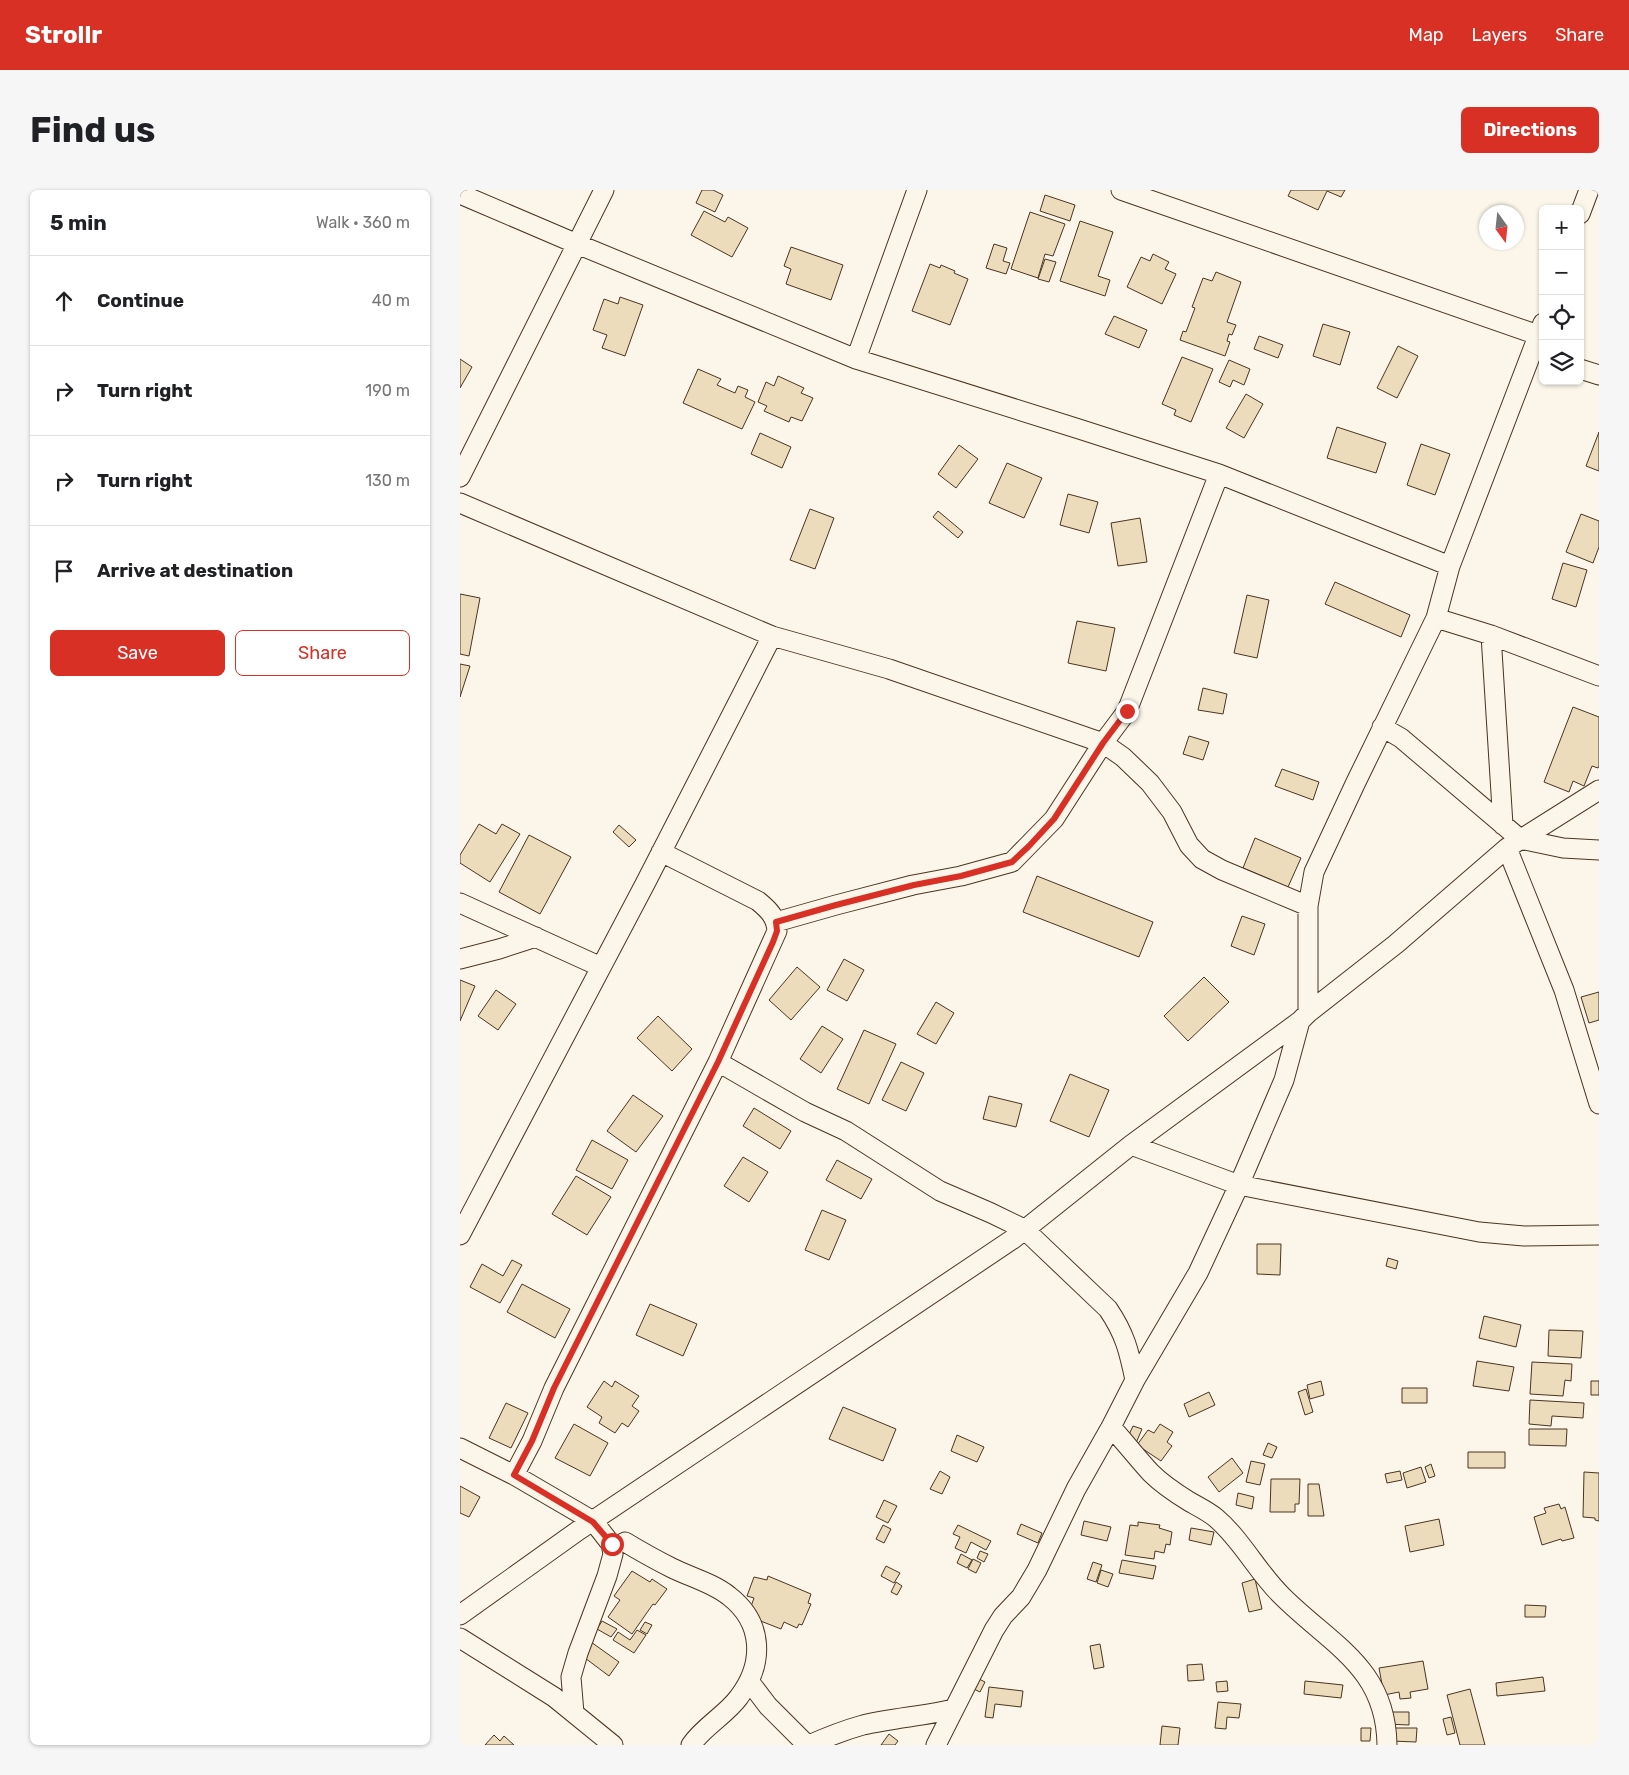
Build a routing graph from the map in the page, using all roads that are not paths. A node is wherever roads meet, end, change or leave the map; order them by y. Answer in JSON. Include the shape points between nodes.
{"nodes":[{"id":1,"x":604,"y":190,"type":"edge"},
{"id":2,"x":917,"y":190,"type":"edge"},
{"id":3,"x":1121,"y":190,"type":"edge"},
{"id":4,"x":1589,"y":190,"type":"edge"},
{"id":5,"x":460,"y":194,"type":"edge"},
{"id":6,"x":1583,"y":205,"type":"edge"},
{"id":7,"x":577,"y":244,"type":"junction"},
{"id":8,"x":1539,"y":342,"type":"edge"},
{"id":9,"x":856,"y":359,"type":"junction"},
{"id":10,"x":1584,"y":370,"type":"edge"},
{"id":11,"x":1599,"y":375,"type":"edge"},
{"id":12,"x":1219,"y":474,"type":"junction"},
{"id":13,"x":460,"y":478,"type":"edge"},
{"id":14,"x":460,"y":503,"type":"edge"},
{"id":15,"x":1450,"y":566,"type":"junction"},
{"id":16,"x":1436,"y":618,"type":"junction"},
{"id":17,"x":1491,"y":635,"type":"junction"},
{"id":18,"x":772,"y":636,"type":"junction"},
{"id":19,"x":1599,"y":676,"type":"edge"},
{"id":20,"x":1382,"y":727,"type":"junction"},
{"id":21,"x":1103,"y":743,"type":"junction"},
{"id":22,"x":1599,"y":790,"type":"edge"},
{"id":23,"x":1503,"y":825,"type":"junction"},
{"id":24,"x":1513,"y":844,"type":"junction"},
{"id":25,"x":1599,"y":850,"type":"edge"},
{"id":26,"x":661,"y":852,"type":"junction"},
{"id":27,"x":460,"y":903,"type":"edge"},
{"id":28,"x":1308,"y":906,"type":"junction"},
{"id":29,"x":776,"y":922,"type":"junction"},
{"id":30,"x":536,"y":937,"type":"junction"},
{"id":31,"x":460,"y":959,"type":"edge"},
{"id":32,"x":601,"y":967,"type":"junction"},
{"id":33,"x":1304,"y":1017,"type":"junction"},
{"id":34,"x":718,"y":1062,"type":"junction"},
{"id":35,"x":1599,"y":1104,"type":"edge"},
{"id":36,"x":1131,"y":1145,"type":"junction"},
{"id":37,"x":1239,"y":1185,"type":"junction"},
{"id":38,"x":1024,"y":1229,"type":"junction"},
{"id":39,"x":460,"y":1235,"type":"edge"},
{"id":40,"x":1599,"y":1235,"type":"edge"},
{"id":41,"x":1135,"y":1380,"type":"junction"},
{"id":42,"x":1111,"y":1427,"type":"junction"},
{"id":43,"x":460,"y":1448,"type":"edge"},
{"id":44,"x":514,"y":1475,"type":"junction"},
{"id":45,"x":593,"y":1522,"type":"junction"},
{"id":46,"x":625,"y":1542,"type":"dead end"},
{"id":47,"x":460,"y":1615,"type":"edge"},
{"id":48,"x":460,"y":1638,"type":"edge"},
{"id":49,"x":749,"y":1681,"type":"junction"},
{"id":50,"x":954,"y":1709,"type":"junction"},
{"id":51,"x":574,"y":1713,"type":"junction"},
{"id":52,"x":613,"y":1745,"type":"edge"},
{"id":53,"x":691,"y":1745,"type":"edge"},
{"id":54,"x":808,"y":1745,"type":"edge"},
{"id":55,"x":936,"y":1745,"type":"edge"},
{"id":56,"x":1387,"y":1745,"type":"edge"}],
"edges":[{"from":1,"to":7,"type":"street"},
{"from":2,"to":9,"type":"street"},
{"from":3,"to":8,"type":"street"},
{"from":4,"to":6,"type":"street"},
{"from":5,"to":7,"type":"street"},
{"from":7,"to":9,"type":"street"},
{"from":7,"to":13,"type":"street"},
{"from":8,"to":15,"type":"street"},
{"from":9,"to":12,"type":"street"},
{"from":10,"to":11,"type":"street"},
{"from":12,"to":15,"type":"street"},
{"from":12,"to":21,"type":"street","via":[[1127,711]]},
{"from":14,"to":18,"type":"street"},
{"from":15,"to":16,"type":"street"},
{"from":16,"to":17,"type":"street"},
{"from":16,"to":20,"type":"street"},
{"from":17,"to":19,"type":"street"},
{"from":17,"to":23,"type":"street"},
{"from":18,"to":21,"type":"street","via":[[889,669]]},
{"from":18,"to":26,"type":"street"},
{"from":20,"to":23,"type":"street","via":[[1401,738]]},
{"from":20,"to":28,"type":"street","via":[[1314,872]]},
{"from":21,"to":28,"type":"street","via":[[1150,783],[1172,812],[1189,845],[1202,859]]},
{"from":21,"to":29,"type":"street","via":[[1054,819],[1012,862]]},
{"from":22,"to":24,"type":"street"},
{"from":23,"to":24,"type":"street"},
{"from":24,"to":25,"type":"street"},
{"from":24,"to":33,"type":"street"},
{"from":24,"to":35,"type":"street","via":[[1564,990]]},
{"from":26,"to":29,"type":"street","via":[[758,901],[770,911]]},
{"from":26,"to":32,"type":"street"},
{"from":27,"to":30,"type":"street"},
{"from":28,"to":33,"type":"street"},
{"from":29,"to":34,"type":"street","via":[[773,942]]},
{"from":30,"to":31,"type":"street"},
{"from":30,"to":32,"type":"street"},
{"from":32,"to":39,"type":"street"},
{"from":33,"to":36,"type":"street"},
{"from":33,"to":37,"type":"street","via":[[1284,1080]]},
{"from":34,"to":38,"type":"street","via":[[805,1112],[846,1131],[940,1191]]},
{"from":34,"to":44,"type":"street","via":[[558,1379]]},
{"from":36,"to":37,"type":"street"},
{"from":36,"to":38,"type":"street"},
{"from":37,"to":40,"type":"street","via":[[1479,1232],[1524,1236]]},
{"from":37,"to":41,"type":"street","via":[[1198,1273]]},
{"from":38,"to":41,"type":"street","via":[[1108,1309],[1128,1347]]},
{"from":38,"to":45,"type":"street"},
{"from":41,"to":42,"type":"street"},
{"from":42,"to":50,"type":"street","via":[[1076,1489],[1037,1570],[994,1630]]},
{"from":42,"to":56,"type":"street","via":[[1151,1473],[1216,1518],[1281,1596],[1351,1657],[1369,1679],[1382,1705]]},
{"from":43,"to":44,"type":"street"},
{"from":44,"to":45,"type":"street"},
{"from":45,"to":47,"type":"street"},
{"from":45,"to":51,"type":"street","via":[[612,1544],[613,1554],[571,1677]]},
{"from":46,"to":49,"type":"street","via":[[729,1596],[746,1614],[754,1628],[758,1650],[754,1673]]},
{"from":48,"to":51,"type":"street","via":[[554,1696]]},
{"from":49,"to":53,"type":"street","via":[[738,1698]]},
{"from":49,"to":54,"type":"street","via":[[768,1706]]},
{"from":50,"to":54,"type":"street","via":[[864,1725]]},
{"from":50,"to":55,"type":"street"},
{"from":51,"to":52,"type":"street"}]}
